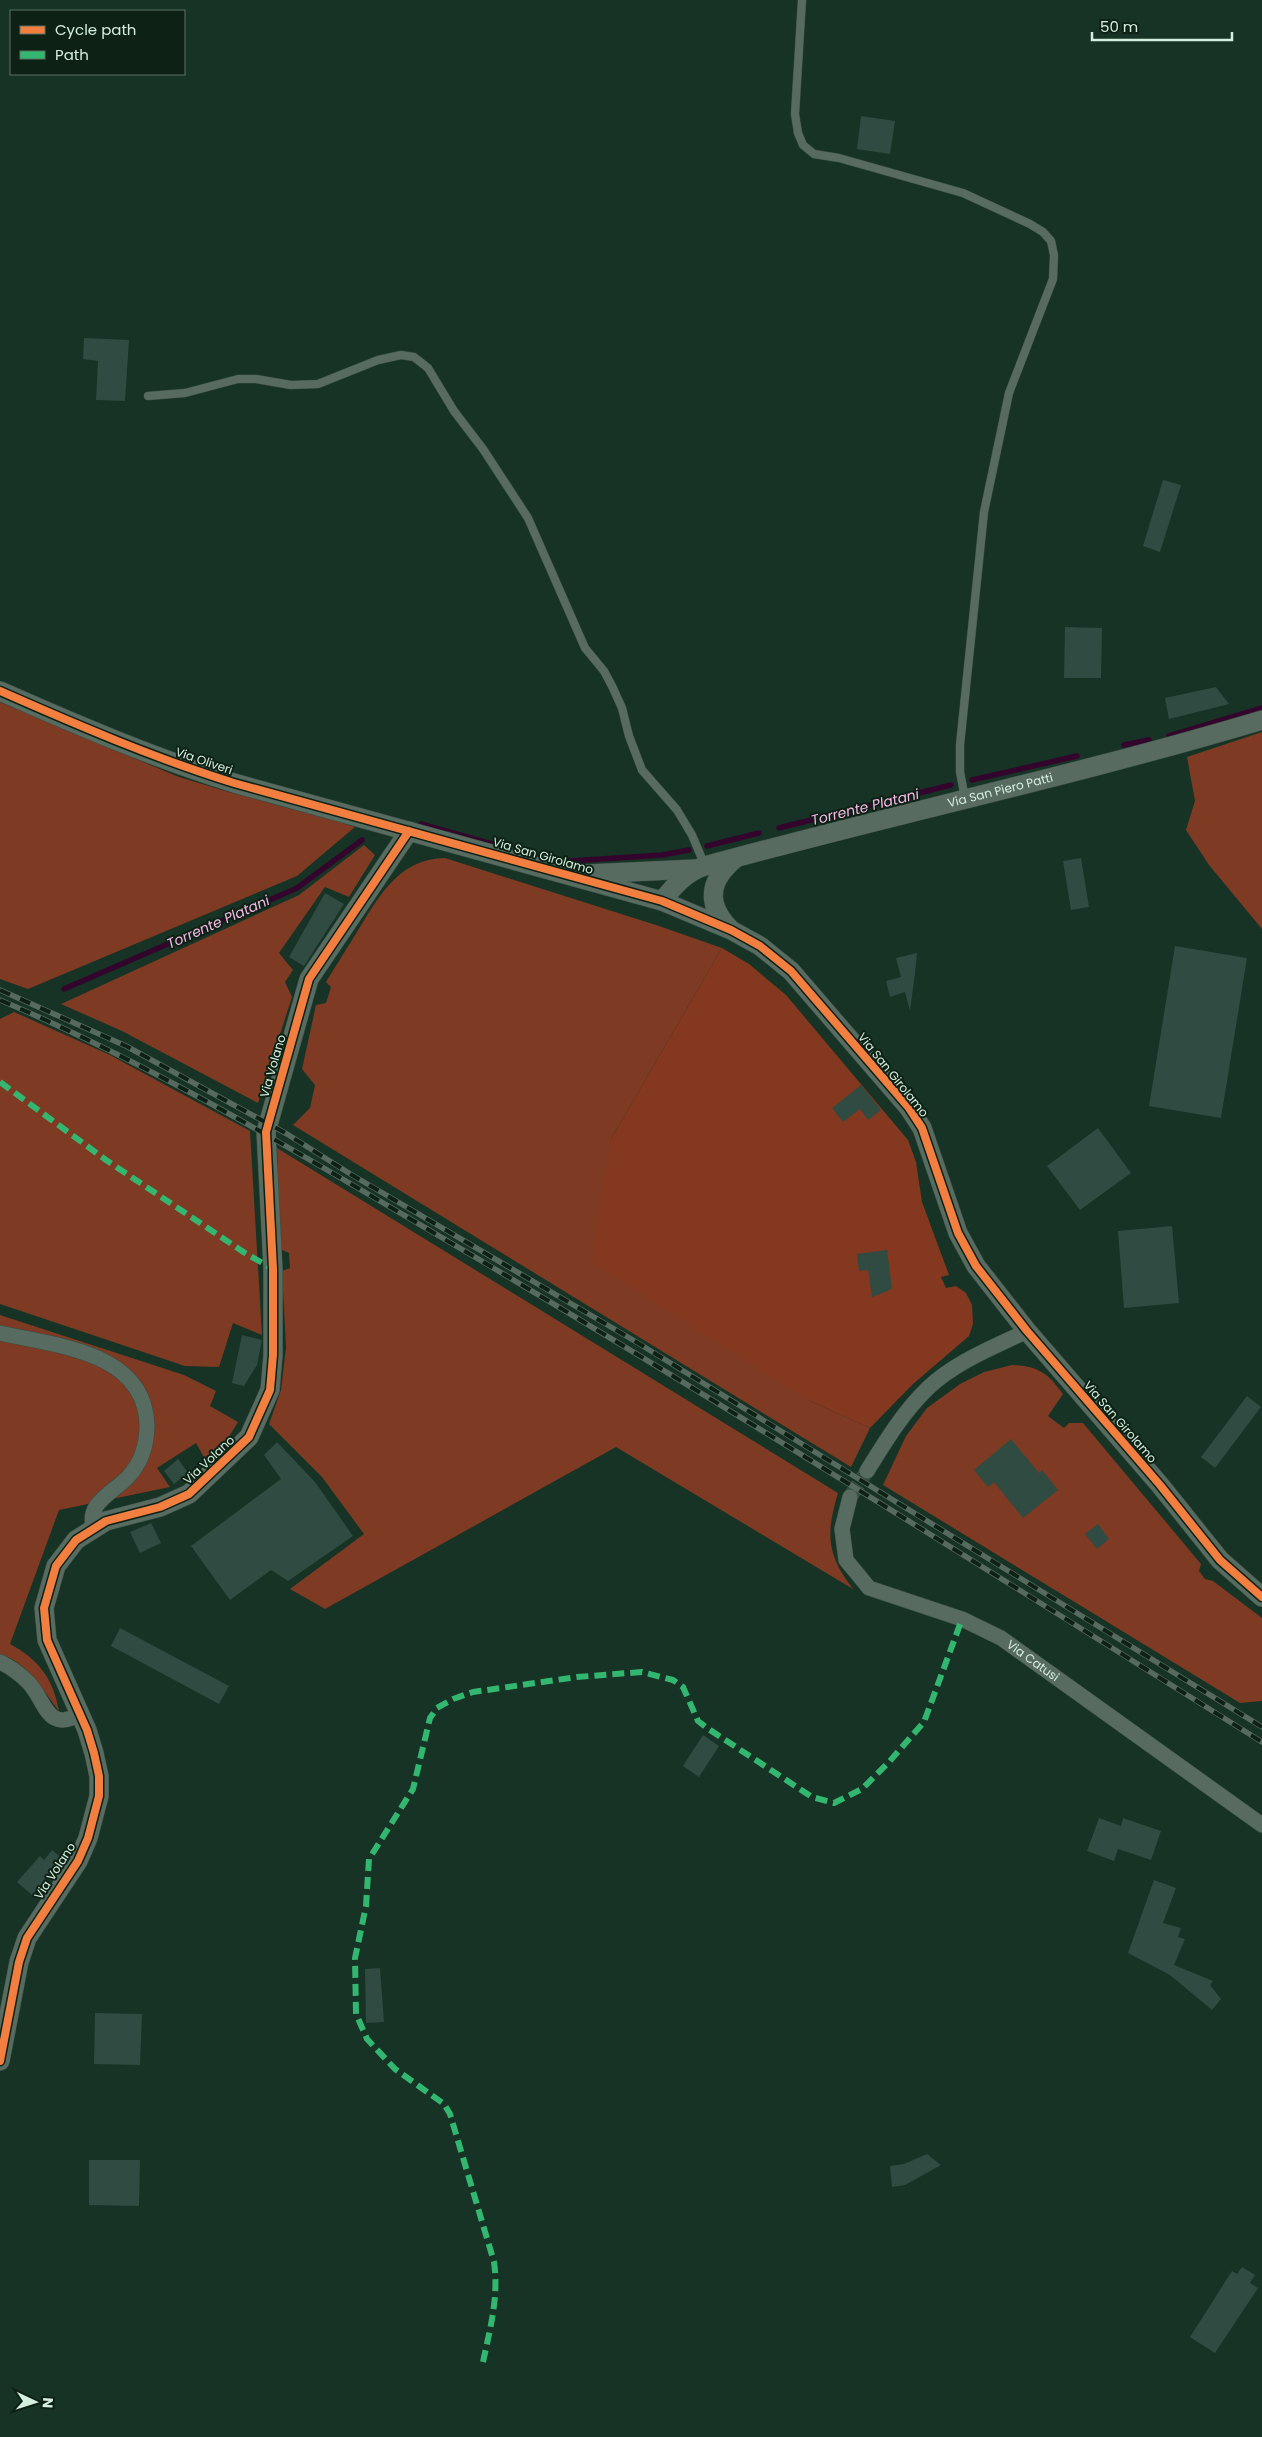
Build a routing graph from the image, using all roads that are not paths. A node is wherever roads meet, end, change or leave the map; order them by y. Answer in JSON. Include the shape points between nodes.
{"nodes":[{"id":1,"x":802,"y":0,"type":"edge"},
{"id":2,"x":148,"y":396,"type":"dead end"},
{"id":3,"x":0,"y":691,"type":"edge"},
{"id":4,"x":1262,"y":720,"type":"edge"},
{"id":5,"x":965,"y":798,"type":"junction"},
{"id":6,"x":408,"y":830,"type":"junction"},
{"id":7,"x":736,"y":857,"type":"junction"},
{"id":8,"x":700,"y":867,"type":"junction"},
{"id":9,"x":565,"y":874,"type":"junction"},
{"id":10,"x":662,"y":901,"type":"junction"},
{"id":11,"x":731,"y":930,"type":"junction"},
{"id":12,"x":1027,"y":1331,"type":"junction"},
{"id":13,"x":0,"y":1334,"type":"edge"},
{"id":14,"x":867,"y":1471,"type":"tunnel mouth"},
{"id":15,"x":850,"y":1497,"type":"tunnel mouth"},
{"id":16,"x":94,"y":1529,"type":"junction"},
{"id":17,"x":1262,"y":1597,"type":"edge"},
{"id":18,"x":0,"y":1662,"type":"edge"},
{"id":19,"x":80,"y":1714,"type":"junction"},
{"id":20,"x":1262,"y":1825,"type":"edge"},
{"id":21,"x":0,"y":2061,"type":"edge"}],
"edges":[{"from":1,"to":5,"type":"lane","via":[[795,114],[803,145],[814,154],[964,193],[1043,232],[1051,242],[1054,255],[1053,279],[1009,393],[984,512],[960,745],[960,772]]},
{"from":2,"to":8,"type":"lane","via":[[185,393],[238,379],[256,378],[291,385],[318,384],[378,360],[401,355],[414,357],[428,368],[528,518],[585,648],[604,671],[622,708],[642,770],[677,810],[692,835]]},
{"from":3,"to":6,"type":"street","name":"Via Oliveri","via":[[183,767]]},
{"from":4,"to":5,"type":"street","name":"Via San Piero Patti","via":[[1175,746]]},
{"from":5,"to":7,"type":"street","name":"Via San Piero Patti"},
{"from":6,"to":9,"type":"street","name":"Via San Girolamo"},
{"from":6,"to":16,"type":"street","name":"Via Volano","via":[[309,979],[266,1132],[273,1269],[270,1390],[249,1437],[189,1494],[160,1507],[106,1521]]},
{"from":7,"to":8,"type":"street","name":"Via San Piero Patti"},
{"from":7,"to":11,"type":"street","via":[[724,868],[713,893],[719,918]]},
{"from":8,"to":9,"type":"street"},
{"from":8,"to":10,"type":"street","name":"Via San Piero Patti","via":[[676,884]]},
{"from":9,"to":10,"type":"street","name":"Via San Girolamo"},
{"from":10,"to":11,"type":"street","name":"Via San Girolamo"},
{"from":11,"to":12,"type":"street","name":"Via San Girolamo","via":[[760,946],[791,971],[909,1108],[922,1128],[958,1233],[976,1266]]},
{"from":12,"to":14,"type":"street","via":[[968,1361],[929,1387],[899,1420]]},
{"from":12,"to":17,"type":"street","name":"Via San Girolamo","via":[[1220,1560]]},
{"from":13,"to":16,"type":"street","via":[[90,1354],[116,1367],[134,1382],[143,1402],[147,1438],[142,1458],[128,1477],[93,1509],[90,1520]]},
{"from":15,"to":20,"type":"street","name":"Via Catusi","via":[[842,1528],[846,1560],[869,1588],[962,1619],[1001,1638]]},
{"from":16,"to":19,"type":"street","name":"Via Volano","via":[[76,1540],[56,1566],[44,1608],[47,1640]]},
{"from":18,"to":19,"type":"street","via":[[30,1684],[51,1716],[59,1721],[68,1721]]},
{"from":19,"to":21,"type":"street","name":"Via Volano","via":[[99,1776],[95,1816],[78,1861],[27,1938],[19,1962]]}]}
